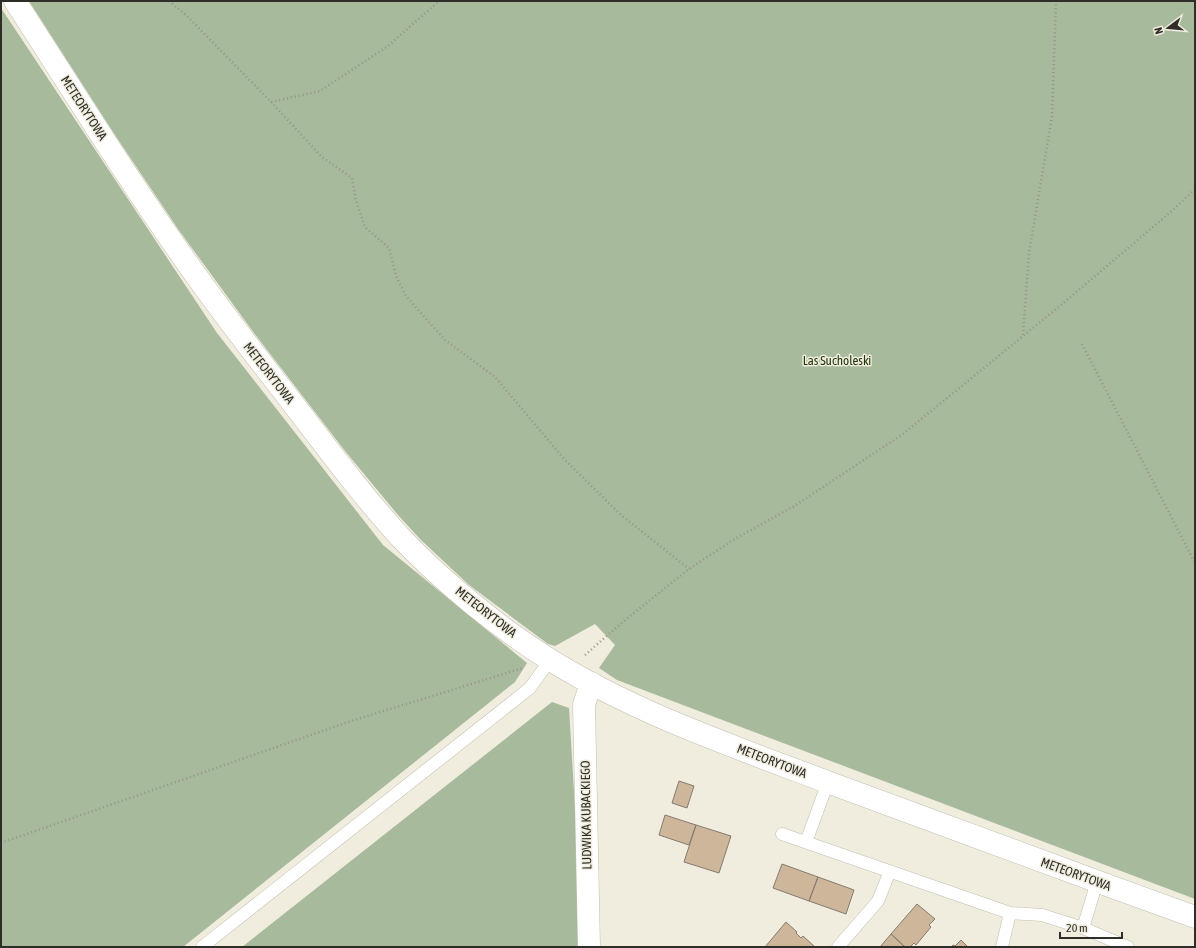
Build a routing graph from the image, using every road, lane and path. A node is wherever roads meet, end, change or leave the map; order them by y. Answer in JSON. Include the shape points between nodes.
{"nodes":[{"id":1,"x":15,"y":1,"type":"edge"},
{"id":2,"x":169,"y":1,"type":"edge"},
{"id":3,"x":439,"y":1,"type":"edge"},
{"id":4,"x":1056,"y":1,"type":"edge"},
{"id":5,"x":271,"y":102,"type":"junction"},
{"id":6,"x":1195,"y":189,"type":"edge"},
{"id":7,"x":1023,"y":336,"type":"junction"},
{"id":8,"x":1082,"y":344,"type":"dead end"},
{"id":9,"x":1195,"y":563,"type":"edge"},
{"id":10,"x":689,"y":569,"type":"junction"},
{"id":11,"x":550,"y":660,"type":"junction"},
{"id":12,"x":584,"y":679,"type":"junction"},
{"id":13,"x":827,"y":784,"type":"junction"},
{"id":14,"x":782,"y":834,"type":"dead end"},
{"id":15,"x":806,"y":842,"type":"junction"},
{"id":16,"x":1,"y":843,"type":"edge"},
{"id":17,"x":890,"y":871,"type":"junction"},
{"id":18,"x":1098,"y":882,"type":"junction"},
{"id":19,"x":1010,"y":913,"type":"junction"},
{"id":20,"x":1195,"y":917,"type":"edge"},
{"id":21,"x":1083,"y":928,"type":"junction"},
{"id":22,"x":202,"y":947,"type":"edge"},
{"id":23,"x":589,"y":947,"type":"edge"},
{"id":24,"x":838,"y":947,"type":"edge"},
{"id":25,"x":1002,"y":947,"type":"edge"},
{"id":26,"x":1128,"y":947,"type":"edge"}],
"edges":[{"from":1,"to":11,"type":"street","name":"METEORYTOWA","via":[[195,276],[352,480],[402,539],[431,566],[481,610]]},
{"from":2,"to":5,"type":"path","via":[[187,16]]},
{"from":3,"to":5,"type":"path","via":[[388,46],[320,91]]},
{"from":4,"to":7,"type":"path","via":[[1052,116],[1029,253]]},
{"from":5,"to":10,"type":"path","via":[[322,157],[352,178],[356,201],[365,227],[389,248],[396,276],[406,296],[445,340],[495,377],[565,460],[621,516]]},
{"from":6,"to":7,"type":"path","via":[[1168,215]]},
{"from":7,"to":10,"type":"path","via":[[903,434],[796,505],[733,540]]},
{"from":8,"to":9,"type":"path"},
{"from":10,"to":12,"type":"path","via":[[585,656]]},
{"from":11,"to":12,"type":"street","name":"METEORYTOWA"},
{"from":11,"to":16,"type":"path","via":[[348,722]]},
{"from":11,"to":22,"type":"lane","via":[[530,688]]},
{"from":12,"to":13,"type":"street","name":"METEORYTOWA","via":[[667,720]]},
{"from":12,"to":23,"type":"street","name":"LUDWIKA KUBACKIEGO"},
{"from":13,"to":15,"type":"lane"},
{"from":13,"to":18,"type":"street","name":"METEORYTOWA"},
{"from":14,"to":15,"type":"lane"},
{"from":15,"to":17,"type":"lane"},
{"from":17,"to":19,"type":"lane"},
{"from":17,"to":24,"type":"lane","via":[[878,901]]},
{"from":18,"to":20,"type":"street","name":"METEORYTOWA"},
{"from":18,"to":21,"type":"lane"},
{"from":19,"to":21,"type":"lane","via":[[1042,915]]},
{"from":19,"to":25,"type":"lane"},
{"from":21,"to":26,"type":"lane"}]}
